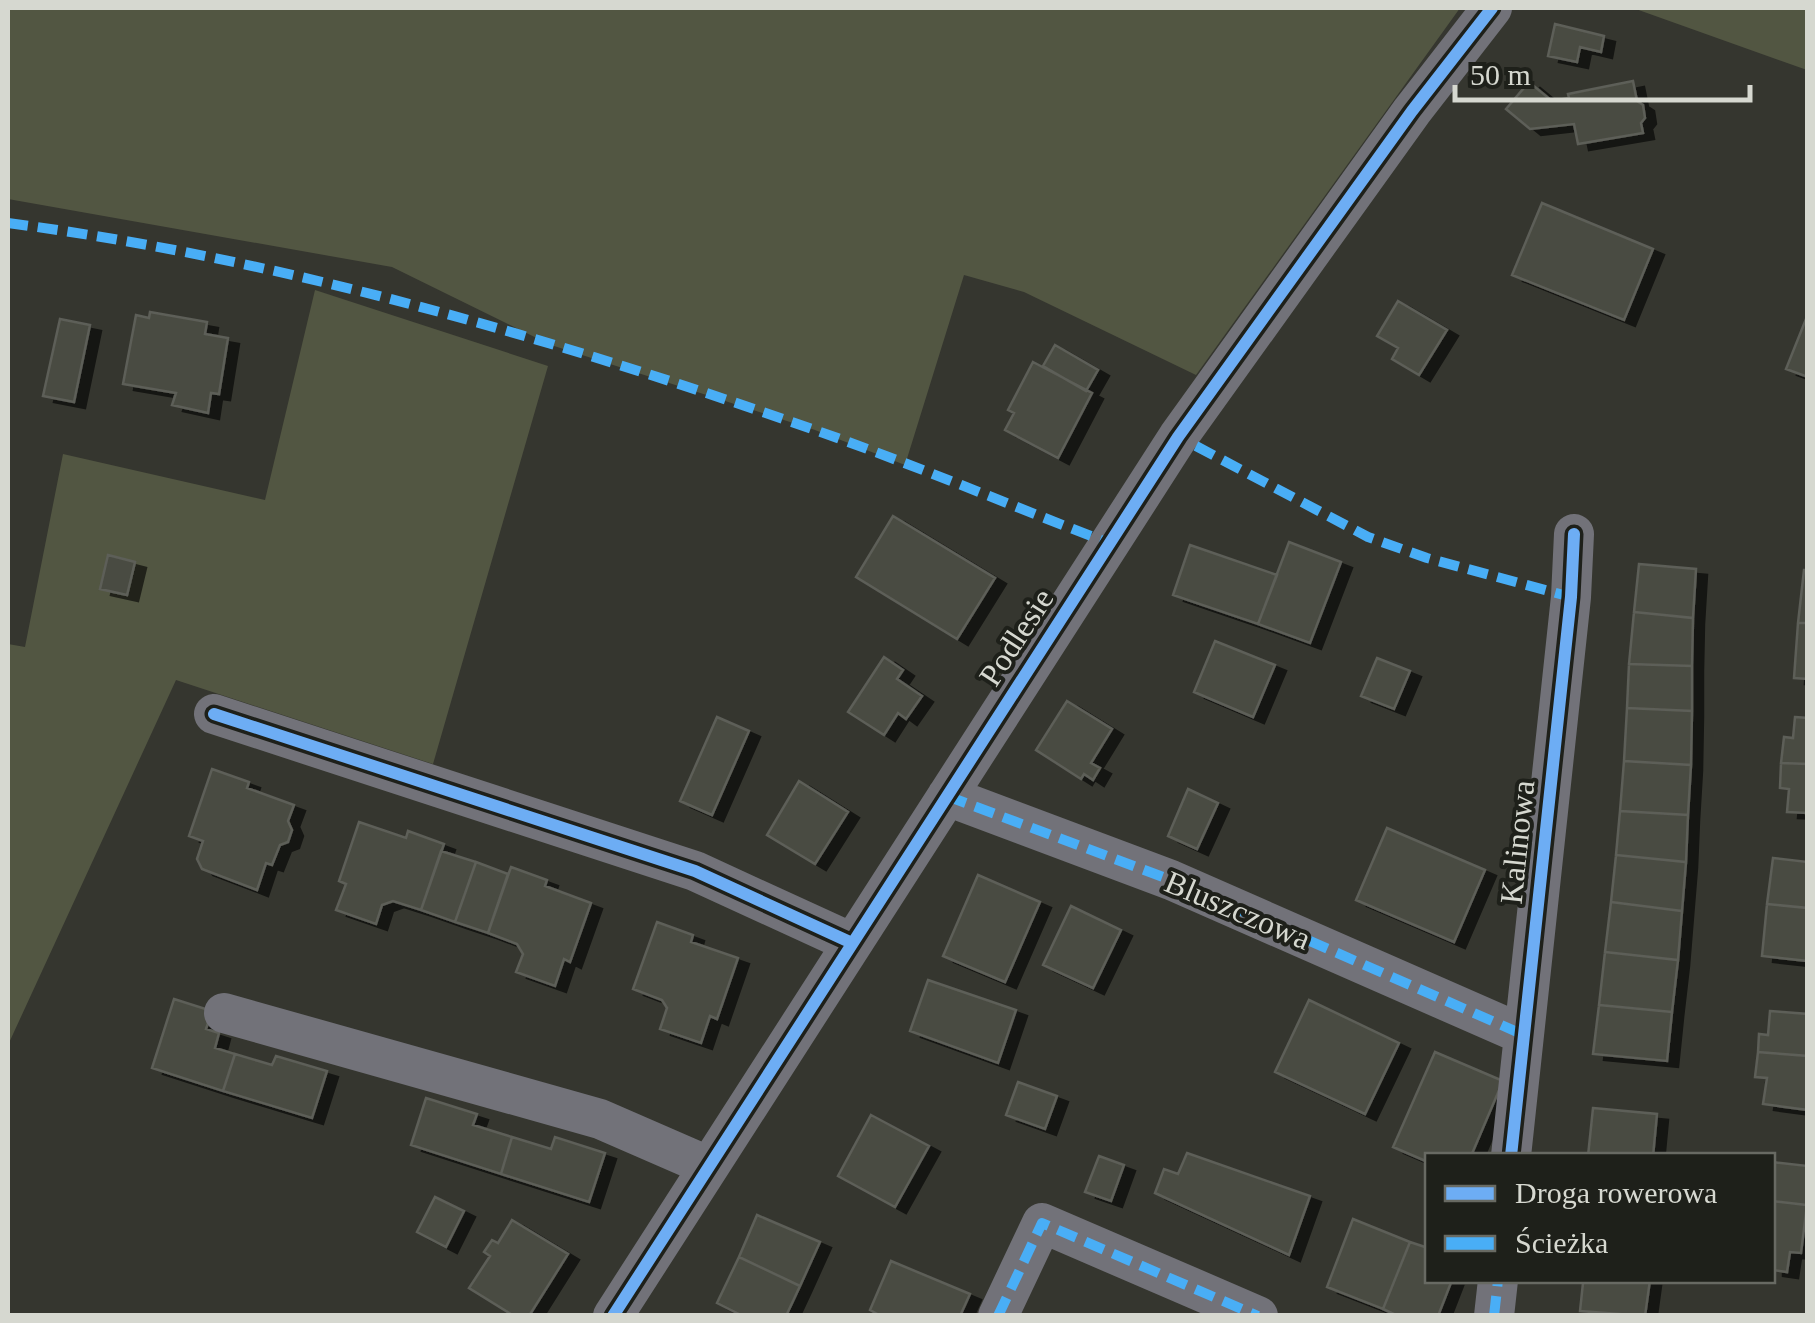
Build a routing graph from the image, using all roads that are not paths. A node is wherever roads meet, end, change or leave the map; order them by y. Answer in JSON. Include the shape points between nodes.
{"nodes":[{"id":1,"x":1492,"y":8,"type":"edge"},
{"id":2,"x":1574,"y":534,"type":"dead end"},
{"id":3,"x":214,"y":714,"type":"dead end"},
{"id":4,"x":947,"y":796,"type":"junction"},
{"id":5,"x":852,"y":942,"type":"junction"},
{"id":6,"x":224,"y":1013,"type":"dead end"},
{"id":7,"x":1524,"y":1035,"type":"junction"},
{"id":8,"x":1511,"y":1153,"type":"edge"},
{"id":9,"x":708,"y":1166,"type":"junction"},
{"id":10,"x":1498,"y":1283,"type":"edge"},
{"id":11,"x":613,"y":1316,"type":"edge"},
{"id":12,"x":998,"y":1316,"type":"edge"},
{"id":13,"x":1258,"y":1316,"type":"edge"},
{"id":14,"x":1494,"y":1316,"type":"edge"}],
"edges":[{"from":1,"to":4,"type":"street","name":"Podlesie","via":[[1178,436]]},
{"from":2,"to":7,"type":"street","name":"Kalinowa"},
{"from":3,"to":5,"type":"street","via":[[695,871]]},
{"from":4,"to":5,"type":"street","name":"Podlesie"},
{"from":4,"to":7,"type":"street","name":"Bluszczowa","via":[[1171,880]]},
{"from":5,"to":9,"type":"street","name":"Podlesie"},
{"from":6,"to":9,"type":"street","via":[[600,1118]]},
{"from":7,"to":8,"type":"street","name":"Kalinowa"},
{"from":9,"to":11,"type":"street","name":"Podlesie"},
{"from":10,"to":14,"type":"street"},
{"from":12,"to":13,"type":"street","via":[[1042,1223]]}]}
